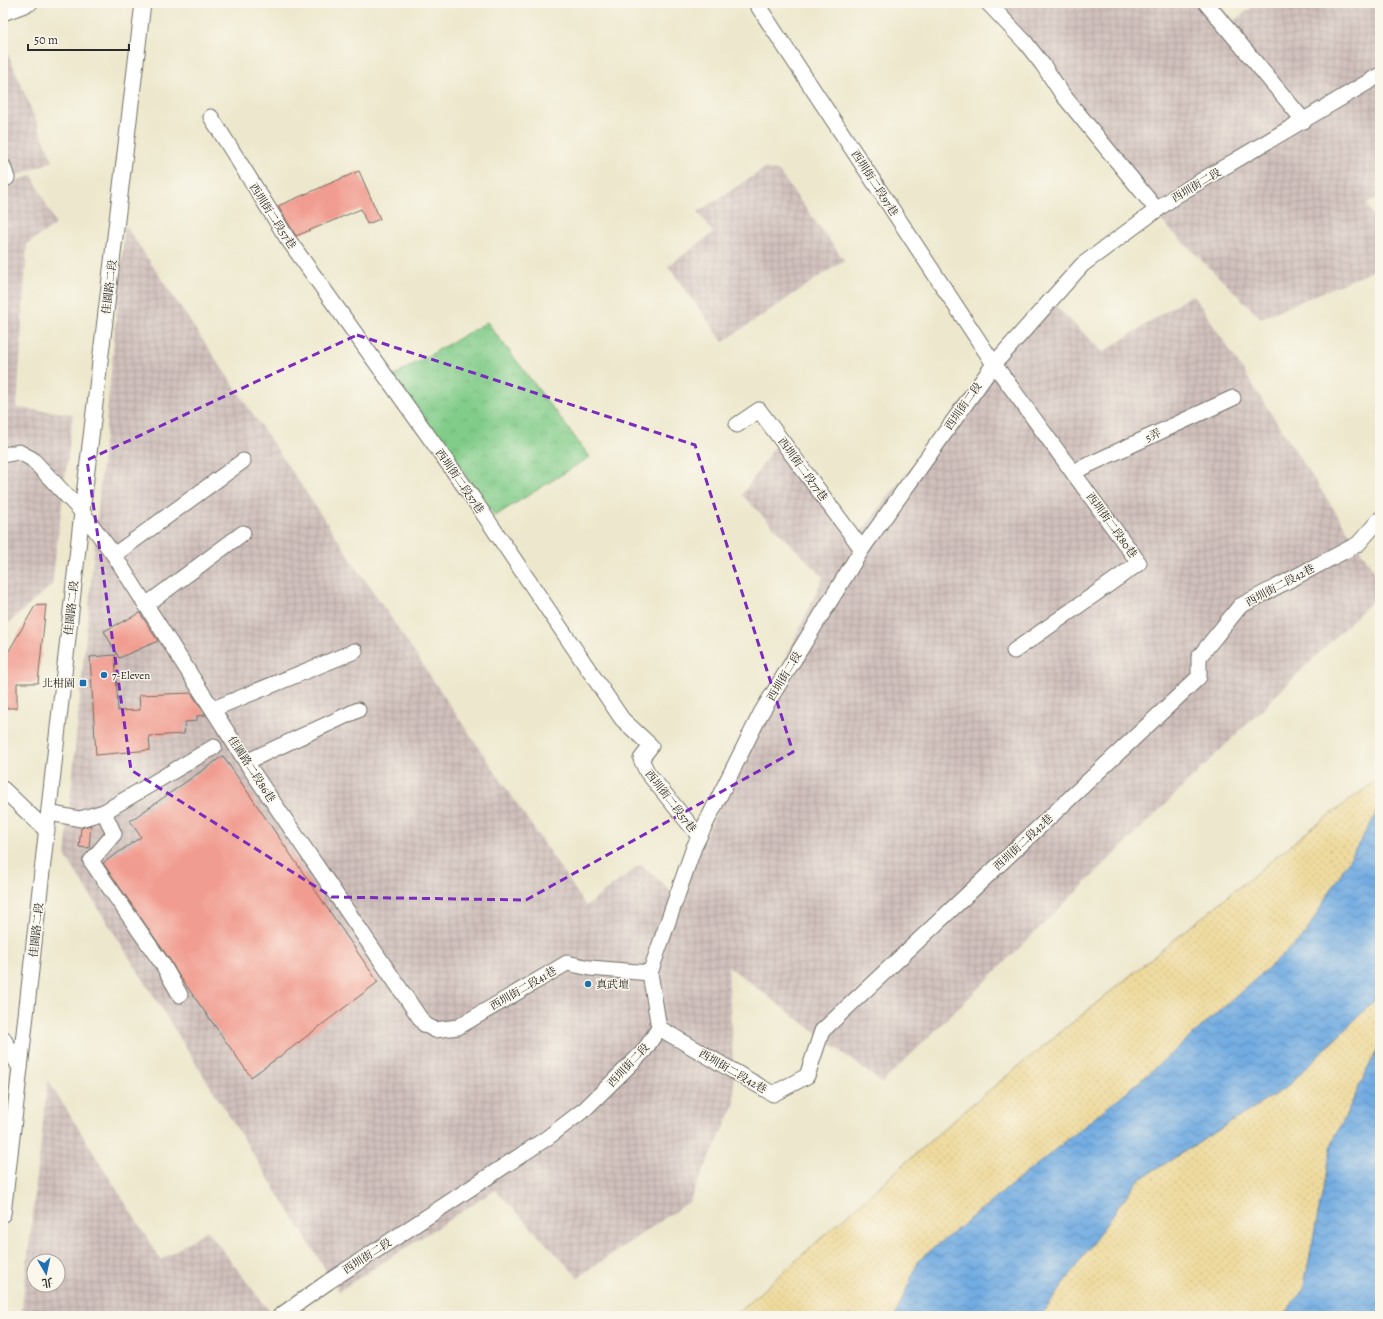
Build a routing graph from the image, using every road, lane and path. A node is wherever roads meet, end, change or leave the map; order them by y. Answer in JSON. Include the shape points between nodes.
{"nodes":[{"id":1,"x":30,"y":3,"type":"edge"},
{"id":2,"x":143,"y":3,"type":"edge"},
{"id":3,"x":756,"y":3,"type":"edge"},
{"id":4,"x":988,"y":3,"type":"edge"},
{"id":5,"x":1206,"y":3,"type":"edge"},
{"id":6,"x":3,"y":13,"type":"edge"},
{"id":7,"x":1380,"y":75,"type":"edge"},
{"id":8,"x":211,"y":117,"type":"dead end"},
{"id":9,"x":1304,"y":121,"type":"junction"},
{"id":10,"x":1157,"y":210,"type":"junction"},
{"id":11,"x":994,"y":364,"type":"junction"},
{"id":12,"x":1233,"y":398,"type":"dead end"},
{"id":13,"x":737,"y":424,"type":"dead end"},
{"id":14,"x":3,"y":455,"type":"edge"},
{"id":15,"x":243,"y":461,"type":"dead end"},
{"id":16,"x":1073,"y":472,"type":"junction"},
{"id":17,"x":82,"y":512,"type":"junction"},
{"id":18,"x":1380,"y":519,"type":"edge"},
{"id":19,"x":243,"y":533,"type":"dead end"},
{"id":20,"x":862,"y":549,"type":"junction"},
{"id":21,"x":114,"y":556,"type":"junction"},
{"id":22,"x":146,"y":605,"type":"junction"},
{"id":23,"x":355,"y":651,"type":"dead end"},
{"id":24,"x":1014,"y":651,"type":"dead end"},
{"id":25,"x":213,"y":709,"type":"junction"},
{"id":26,"x":358,"y":710,"type":"dead end"},
{"id":27,"x":214,"y":747,"type":"dead end"},
{"id":28,"x":246,"y":762,"type":"junction"},
{"id":29,"x":3,"y":789,"type":"edge"},
{"id":30,"x":104,"y":812,"type":"junction"},
{"id":31,"x":49,"y":814,"type":"junction"},
{"id":32,"x":47,"y":831,"type":"junction"},
{"id":33,"x":699,"y":836,"type":"junction"},
{"id":34,"x":650,"y":973,"type":"junction"},
{"id":35,"x":180,"y":995,"type":"dead end"},
{"id":36,"x":424,"y":1024,"type":"joint"},
{"id":37,"x":659,"y":1028,"type":"junction"},
{"id":38,"x":3,"y":1038,"type":"edge"},
{"id":39,"x":20,"y":1068,"type":"junction"},
{"id":40,"x":3,"y":1214,"type":"edge"},
{"id":41,"x":280,"y":1316,"type":"edge"}],
"edges":[{"from":1,"to":6,"type":"street"},
{"from":2,"to":17,"type":"street","name":"佳園路二段"},
{"from":3,"to":11,"type":"street","name":"西圳街二段97巷"},
{"from":4,"to":10,"type":"street","via":[[1025,42],[1063,95]]},
{"from":5,"to":9,"type":"street"},
{"from":7,"to":9,"type":"street","name":"西圳街二段"},
{"from":8,"to":33,"type":"street","name":"西圳街二段57巷","via":[[287,238],[472,497],[622,719],[651,746],[641,759],[647,772]]},
{"from":9,"to":10,"type":"street","name":"西圳街二段","via":[[1177,195]]},
{"from":10,"to":11,"type":"street","name":"西圳街二段","via":[[1082,265]]},
{"from":11,"to":16,"type":"street","name":"西圳街二段80巷"},
{"from":11,"to":20,"type":"street","name":"西圳街二段"},
{"from":12,"to":16,"type":"street","name":"5弄"},
{"from":13,"to":20,"type":"street","name":"西圳街二段77巷","via":[[759,410]]},
{"from":14,"to":17,"type":"street","name":"佳園路二段86巷","via":[[19,452],[32,459]]},
{"from":15,"to":21,"type":"street"},
{"from":16,"to":24,"type":"street","name":"西圳街二段80巷","via":[[1139,562]]},
{"from":17,"to":21,"type":"street","name":"佳園路二段86巷"},
{"from":17,"to":31,"type":"street","name":"佳園路二段"},
{"from":18,"to":37,"type":"street","name":"西圳街二段42巷","via":[[1358,544],[1240,606],[1199,657],[1199,677],[822,1031],[807,1076],[773,1094]]},
{"from":19,"to":22,"type":"street"},
{"from":20,"to":33,"type":"street","name":"西圳街二段","via":[[761,713]]},
{"from":21,"to":22,"type":"street","name":"佳園路二段86巷"},
{"from":22,"to":25,"type":"street","name":"佳園路二段86巷"},
{"from":23,"to":25,"type":"street"},
{"from":25,"to":28,"type":"street","name":"佳園路二段86巷"},
{"from":26,"to":28,"type":"street"},
{"from":27,"to":30,"type":"street"},
{"from":28,"to":36,"type":"street","name":"佳園路二段86巷"},
{"from":29,"to":32,"type":"street"},
{"from":30,"to":31,"type":"street","via":[[80,819]]},
{"from":30,"to":35,"type":"street","via":[[114,834],[91,861]]},
{"from":31,"to":32,"type":"street","name":"佳園路二段"},
{"from":32,"to":39,"type":"street","name":"佳園路二段"},
{"from":33,"to":34,"type":"street","name":"西圳街二段"},
{"from":34,"to":36,"type":"street","name":"西圳街二段41巷","via":[[590,968],[567,963],[458,1026],[435,1030]]},
{"from":34,"to":37,"type":"street","name":"西圳街二段"},
{"from":37,"to":41,"type":"street","name":"西圳街二段","via":[[644,1051],[591,1103],[547,1138]]},
{"from":38,"to":39,"type":"street"},
{"from":39,"to":40,"type":"street","name":"佳園路二段"}]}
